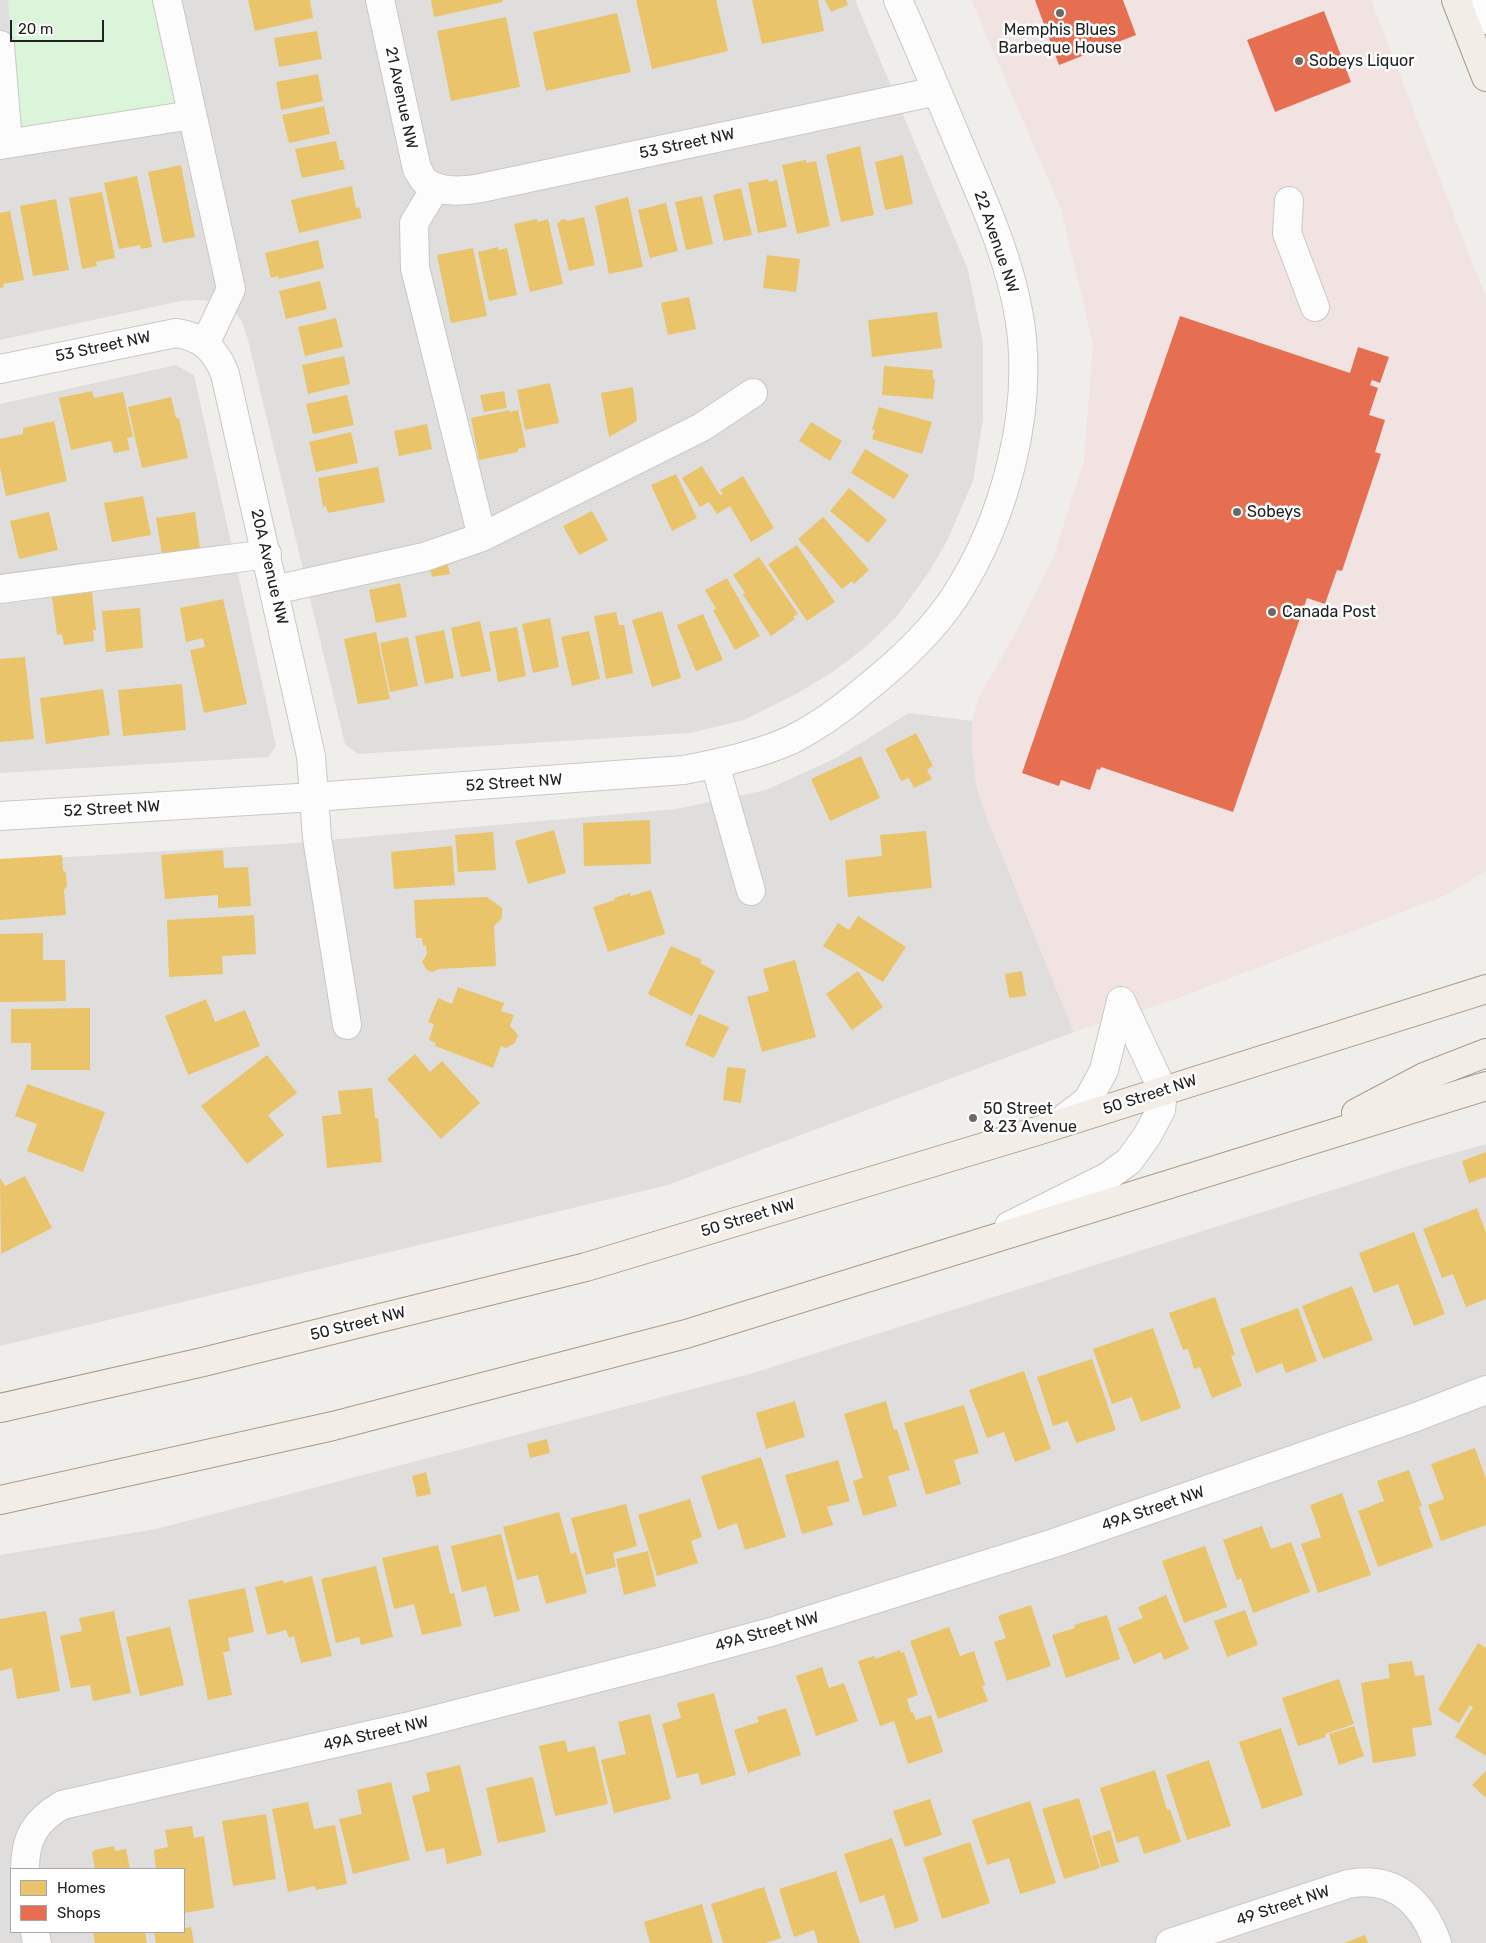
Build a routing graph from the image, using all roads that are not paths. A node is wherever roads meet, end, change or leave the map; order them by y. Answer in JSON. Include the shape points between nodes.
{"nodes":[{"id":1,"x":167,"y":0,"type":"edge"},
{"id":2,"x":380,"y":0,"type":"edge"},
{"id":3,"x":898,"y":0,"type":"edge"},
{"id":4,"x":1456,"y":0,"type":"edge"},
{"id":5,"x":1474,"y":0,"type":"edge"},
{"id":6,"x":1486,"y":20,"type":"edge"},
{"id":7,"x":0,"y":45,"type":"edge"},
{"id":8,"x":1486,"y":77,"type":"edge"},
{"id":9,"x":937,"y":91,"type":"junction"},
{"id":10,"x":192,"y":115,"type":"junction"},
{"id":11,"x":4,"y":144,"type":"edge"},
{"id":12,"x":436,"y":187,"type":"junction"},
{"id":13,"x":1289,"y":201,"type":"dead end"},
{"id":14,"x":1315,"y":307,"type":"dead end"},
{"id":15,"x":205,"y":344,"type":"junction"},
{"id":16,"x":0,"y":369,"type":"edge"},
{"id":17,"x":753,"y":393,"type":"dead end"},
{"id":18,"x":482,"y":537,"type":"junction"},
{"id":19,"x":979,"y":553,"type":"joint"},
{"id":20,"x":267,"y":554,"type":"junction"},
{"id":21,"x":0,"y":589,"type":"edge"},
{"id":22,"x":274,"y":590,"type":"junction"},
{"id":23,"x":714,"y":764,"type":"junction"},
{"id":24,"x":314,"y":797,"type":"junction"},
{"id":25,"x":0,"y":816,"type":"edge"},
{"id":26,"x":751,"y":891,"type":"dead end"},
{"id":27,"x":1486,"y":989,"type":"edge"},
{"id":28,"x":347,"y":1025,"type":"dead end"},
{"id":29,"x":1486,"y":1053,"type":"edge"},
{"id":30,"x":1486,"y":1086,"type":"edge"},
{"id":31,"x":1164,"y":1091,"type":"junction"},
{"id":32,"x":1054,"y":1126,"type":"junction"},
{"id":33,"x":1294,"y":1144,"type":"junction"},
{"id":34,"x":977,"y":1243,"type":"junction"},
{"id":35,"x":1486,"y":1390,"type":"edge"},
{"id":36,"x":0,"y":1408,"type":"edge"},
{"id":37,"x":0,"y":1500,"type":"edge"},
{"id":38,"x":25,"y":1868,"type":"edge"},
{"id":39,"x":1170,"y":1943,"type":"edge"},
{"id":40,"x":1437,"y":1943,"type":"edge"}],
"edges":[{"from":1,"to":10,"type":"street"},
{"from":2,"to":12,"type":"street","name":"21 Avenue NW","via":[[417,169],[425,181]]},
{"from":3,"to":9,"type":"street","name":"22 Avenue NW"},
{"from":4,"to":8,"type":"main road"},
{"from":5,"to":6,"type":"street"},
{"from":7,"to":11,"type":"street"},
{"from":9,"to":12,"type":"street","name":"53 Street NW","via":[[465,191]]},
{"from":9,"to":19,"type":"street","name":"22 Avenue NW","via":[[1007,264],[1020,318],[1022,388],[1018,433],[1008,474]]},
{"from":10,"to":11,"type":"street"},
{"from":10,"to":15,"type":"street","via":[[231,289]]},
{"from":12,"to":18,"type":"street","via":[[414,223],[415,268]]},
{"from":13,"to":14,"type":"street","via":[[1287,233]]},
{"from":15,"to":16,"type":"street","name":"53 Street NW","via":[[190,335],[170,333]]},
{"from":15,"to":20,"type":"street","name":"20A Avenue NW","via":[[215,353],[225,374]]},
{"from":17,"to":18,"type":"street","via":[[702,427]]},
{"from":18,"to":22,"type":"street","via":[[424,557]]},
{"from":19,"to":23,"type":"street","name":"52 Street NW","via":[[954,598],[930,629],[903,658],[844,707],[792,739]]},
{"from":20,"to":21,"type":"street"},
{"from":20,"to":22,"type":"street","name":"20A Avenue NW"},
{"from":22,"to":24,"type":"street","name":"20A Avenue NW","via":[[311,756]]},
{"from":23,"to":24,"type":"street","name":"52 Street NW","via":[[651,773]]},
{"from":23,"to":26,"type":"street"},
{"from":24,"to":25,"type":"street","name":"52 Street NW"},
{"from":24,"to":28,"type":"street","via":[[317,838]]},
{"from":27,"to":31,"type":"main road","name":"50 Street NW"},
{"from":29,"to":33,"type":"main road","via":[[1424,1077]]},
{"from":30,"to":33,"type":"main road"},
{"from":31,"to":32,"type":"main road","name":"50 Street NW"},
{"from":31,"to":32,"type":"street","via":[[1121,1001],[1104,1070],[1088,1100]]},
{"from":31,"to":34,"type":"street","via":[[1161,1110],[1130,1161],[1107,1177]]},
{"from":32,"to":36,"type":"main road","name":"50 Street NW","via":[[586,1267],[203,1362]]},
{"from":33,"to":34,"type":"main road"},
{"from":34,"to":37,"type":"main road","via":[[676,1336],[333,1426]]},
{"from":35,"to":38,"type":"street","name":"49A Street NW","via":[[1054,1543],[770,1632],[406,1728],[62,1805],[37,1824],[25,1852]]},
{"from":39,"to":40,"type":"street","name":"49 Street NW","via":[[1364,1881],[1397,1889],[1414,1903]]}]}
